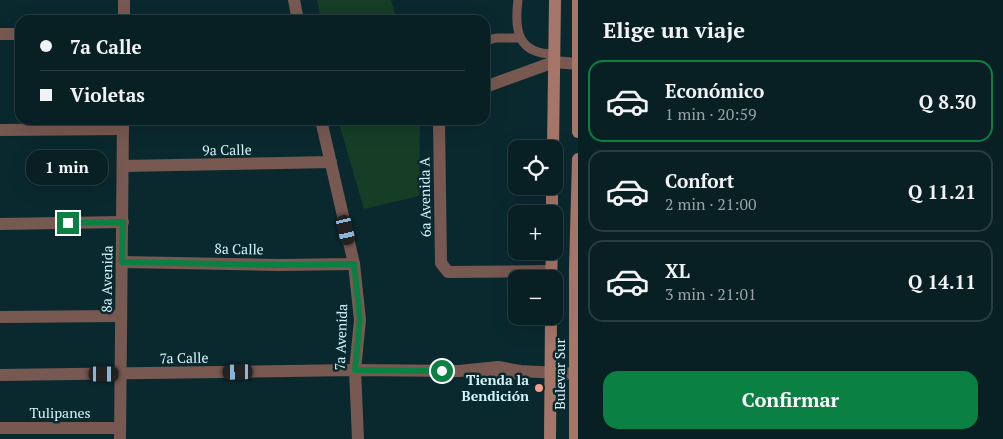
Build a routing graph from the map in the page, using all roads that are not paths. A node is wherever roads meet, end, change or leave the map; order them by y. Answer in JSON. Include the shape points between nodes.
{"nodes":[{"id":1,"x":124,"y":0,"type":"edge"},
{"id":2,"x":294,"y":0,"type":"edge"},
{"id":3,"x":518,"y":0,"type":"edge"},
{"id":4,"x":556,"y":0,"type":"edge"},
{"id":5,"x":578,"y":0,"type":"edge"},
{"id":6,"x":124,"y":15,"type":"edge"},
{"id":7,"x":297,"y":15,"type":"edge"},
{"id":8,"x":0,"y":34,"type":"edge"},
{"id":9,"x":15,"y":34,"type":"edge"},
{"id":10,"x":520,"y":38,"type":"junction"},
{"id":11,"x":490,"y":40,"type":"edge"},
{"id":12,"x":554,"y":58,"type":"junction"},
{"id":13,"x":578,"y":64,"type":"edge"},
{"id":14,"x":490,"y":85,"type":"edge"},
{"id":15,"x":123,"y":125,"type":"edge"},
{"id":16,"x":322,"y":125,"type":"edge"},
{"id":17,"x":439,"y":125,"type":"edge"},
{"id":18,"x":0,"y":130,"type":"edge"},
{"id":19,"x":578,"y":132,"type":"edge"},
{"id":20,"x":553,"y":140,"type":"edge"},
{"id":21,"x":578,"y":159,"type":"edge"},
{"id":22,"x":331,"y":162,"type":"junction"},
{"id":23,"x":123,"y":166,"type":"junction"},
{"id":24,"x":123,"y":222,"type":"junction"},
{"id":25,"x":0,"y":224,"type":"edge"},
{"id":26,"x":577,"y":257,"type":"edge"},
{"id":27,"x":122,"y":262,"type":"junction"},
{"id":28,"x":354,"y":264,"type":"junction"},
{"id":29,"x":508,"y":274,"type":"edge"},
{"id":30,"x":121,"y":316,"type":"junction"},
{"id":31,"x":0,"y":317,"type":"edge"},
{"id":32,"x":551,"y":325,"type":"edge"},
{"id":33,"x":355,"y":370,"type":"junction"},
{"id":34,"x":550,"y":372,"type":"junction"},
{"id":35,"x":122,"y":374,"type":"junction"},
{"id":36,"x":576,"y":374,"type":"edge"},
{"id":37,"x":0,"y":375,"type":"edge"},
{"id":38,"x":0,"y":428,"type":"edge"},
{"id":39,"x":120,"y":433,"type":"edge"},
{"id":40,"x":358,"y":439,"type":"edge"},
{"id":41,"x":550,"y":439,"type":"edge"},
{"id":42,"x":575,"y":439,"type":"edge"}],
"edges":[{"from":1,"to":6,"type":"street"},
{"from":2,"to":7,"type":"street"},
{"from":3,"to":10,"type":"lane","via":[[516,18]]},
{"from":4,"to":12,"type":"main road"},
{"from":5,"to":13,"type":"main road"},
{"from":8,"to":9,"type":"street"},
{"from":10,"to":11,"type":"lane"},
{"from":10,"to":12,"type":"lane","via":[[528,48]]},
{"from":12,"to":13,"type":"street"},
{"from":12,"to":14,"type":"street"},
{"from":12,"to":20,"type":"main road"},
{"from":13,"to":19,"type":"main road"},
{"from":15,"to":18,"type":"street"},
{"from":15,"to":23,"type":"street","name":"8a Avenida"},
{"from":16,"to":22,"type":"street","name":"7a Avenida"},
{"from":17,"to":29,"type":"street","name":"6a Avenida A","via":[[441,263],[448,272]]},
{"from":21,"to":26,"type":"main road","name":"Bulevar Sur"},
{"from":22,"to":23,"type":"street","name":"9a Calle"},
{"from":22,"to":28,"type":"street","name":"7a Avenida"},
{"from":23,"to":24,"type":"street","name":"8a Avenida"},
{"from":24,"to":25,"type":"street"},
{"from":24,"to":27,"type":"street","name":"8a Avenida"},
{"from":26,"to":36,"type":"main road","name":"Bulevar Sur"},
{"from":27,"to":28,"type":"street","name":"8a Calle"},
{"from":27,"to":30,"type":"street","name":"8a Avenida"},
{"from":28,"to":33,"type":"street","name":"7a Avenida","via":[[360,320]]},
{"from":30,"to":31,"type":"street"},
{"from":30,"to":35,"type":"street","name":"8a Avenida"},
{"from":32,"to":34,"type":"main road","name":"Bulevar Sur"},
{"from":33,"to":34,"type":"street","name":"7a Calle","via":[[459,371],[498,367],[520,372]]},
{"from":33,"to":35,"type":"street","name":"7a Calle"},
{"from":33,"to":40,"type":"street","name":"7a Avenida"},
{"from":34,"to":36,"type":"street","name":"7a Calle"},
{"from":34,"to":41,"type":"main road","name":"Bulevar Sur"},
{"from":35,"to":37,"type":"street","name":"7a Calle"},
{"from":35,"to":39,"type":"street","name":"8a Avenida"},
{"from":36,"to":42,"type":"main road","name":"Bulevar Sur"},
{"from":38,"to":39,"type":"street","name":"Tulipanes"}]}
